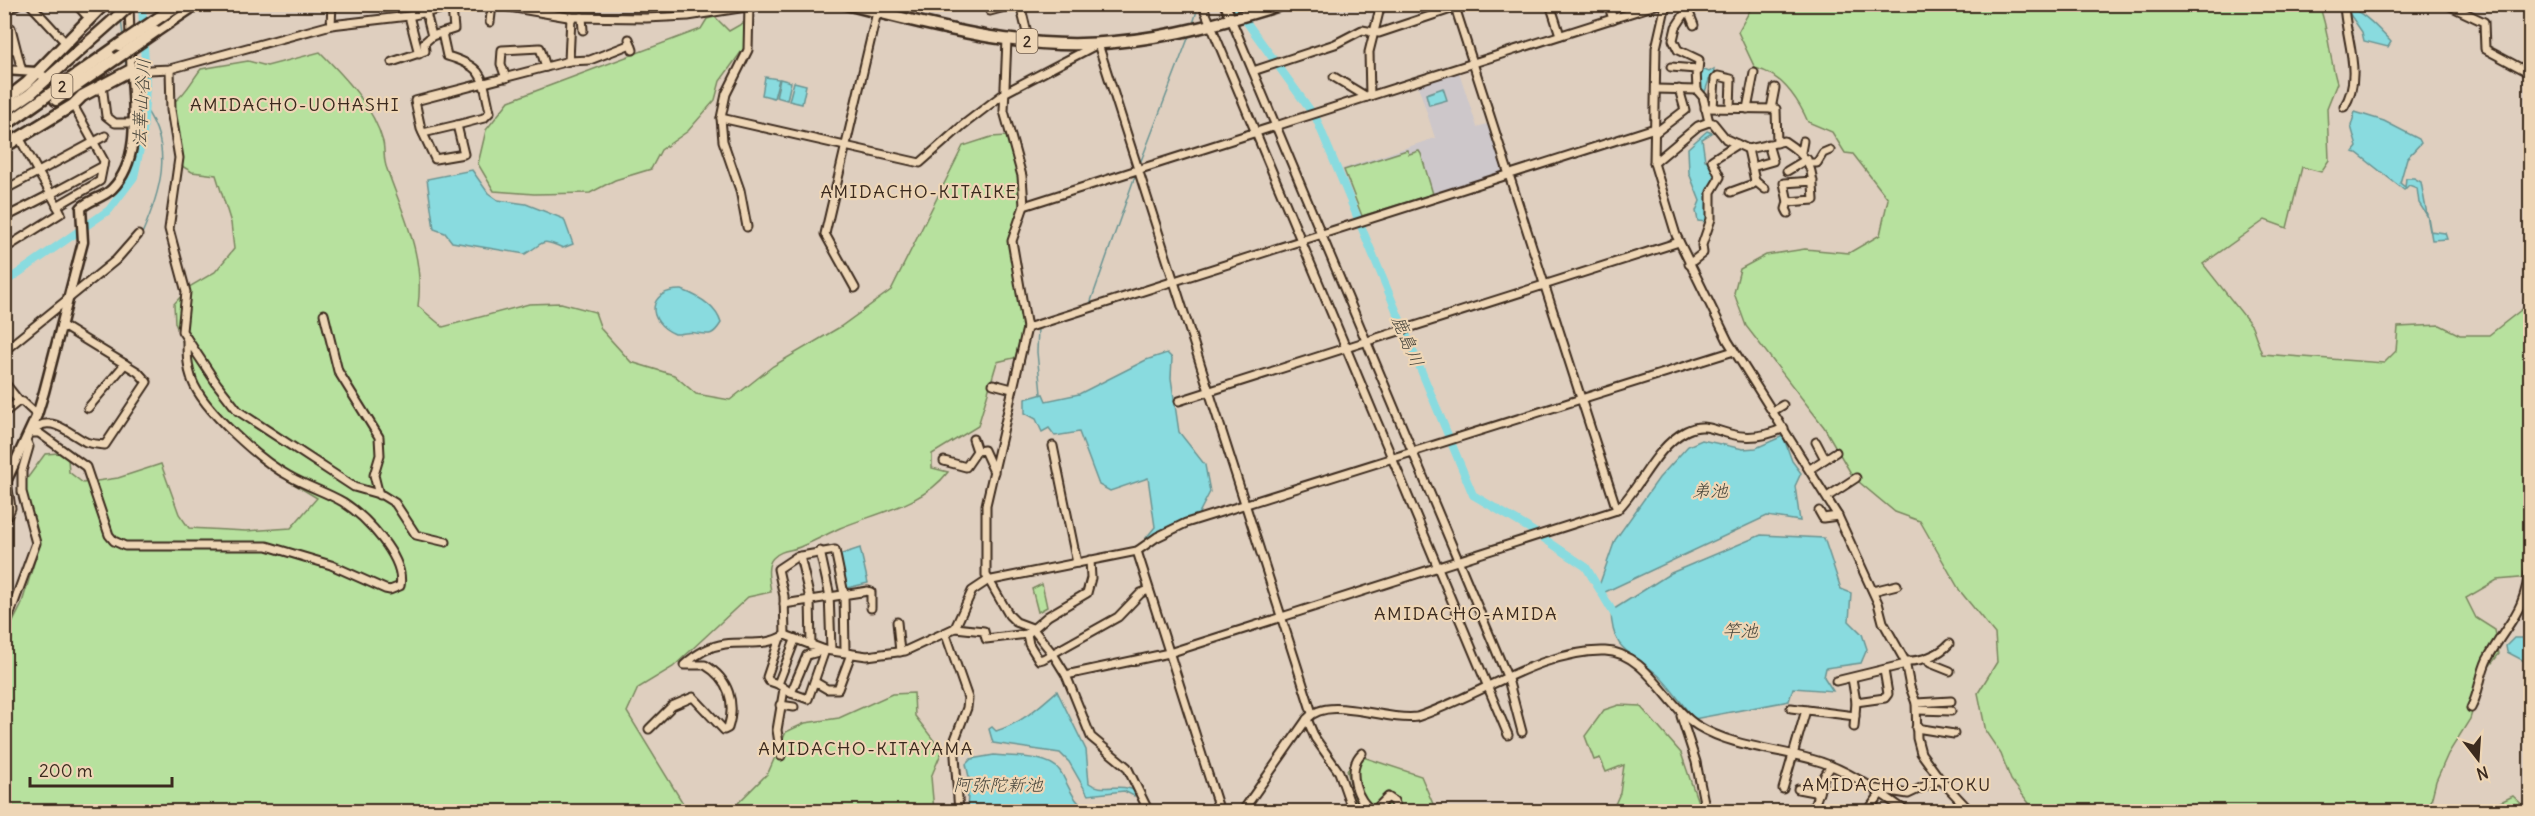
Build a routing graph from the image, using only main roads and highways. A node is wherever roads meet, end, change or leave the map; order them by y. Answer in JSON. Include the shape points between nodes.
{"nodes":[{"id":1,"x":104,"y":4,"type":"edge"},
{"id":2,"x":130,"y":4,"type":"edge"},
{"id":3,"x":167,"y":4,"type":"edge"},
{"id":4,"x":178,"y":4,"type":"edge"},
{"id":5,"x":196,"y":4,"type":"edge"},
{"id":6,"x":846,"y":4,"type":"edge"},
{"id":7,"x":1225,"y":4,"type":"edge"},
{"id":8,"x":1283,"y":4,"type":"edge"},
{"id":9,"x":1231,"y":19,"type":"junction"},
{"id":10,"x":118,"y":41,"type":"junction"},
{"id":11,"x":4,"y":70,"type":"edge"},
{"id":12,"x":132,"y":70,"type":"joint"},
{"id":13,"x":40,"y":74,"type":"junction"},
{"id":14,"x":4,"y":101,"type":"edge"},
{"id":15,"x":4,"y":112,"type":"edge"},
{"id":16,"x":4,"y":118,"type":"edge"},
{"id":17,"x":4,"y":126,"type":"edge"},
{"id":18,"x":4,"y":131,"type":"edge"},
{"id":19,"x":4,"y":147,"type":"edge"},
{"id":20,"x":6,"y":484,"type":"edge"}],
"edges":[{"from":1,"to":13,"type":"highway","number":"2","via":[[65,42]]},
{"from":2,"to":15,"type":"highway","bridge":true,"via":[[30,94]]},
{"from":3,"to":10,"type":"highway","number":"2"},
{"from":4,"to":10,"type":"highway","number":"2","bridge":true},
{"from":5,"to":18,"type":"highway","bridge":true,"via":[[31,117]]},
{"from":6,"to":9,"type":"highway","number":"2","via":[[1007,39],[1098,44],[1172,34]]},
{"from":7,"to":9,"type":"main road"},
{"from":8,"to":9,"type":"highway","number":"2"},
{"from":10,"to":16,"type":"highway","number":"2"},
{"from":10,"to":17,"type":"highway","number":"2"},
{"from":11,"to":13,"type":"main road"},
{"from":12,"to":19,"type":"highway","number":"2","via":[[103,89],[81,94],[74,108],[21,142]]},
{"from":12,"to":20,"type":"main road","via":[[133,143],[124,172],[111,191],[83,206],[80,214],[82,242],[37,415]]},
{"from":13,"to":14,"type":"highway","number":"2"}]}
